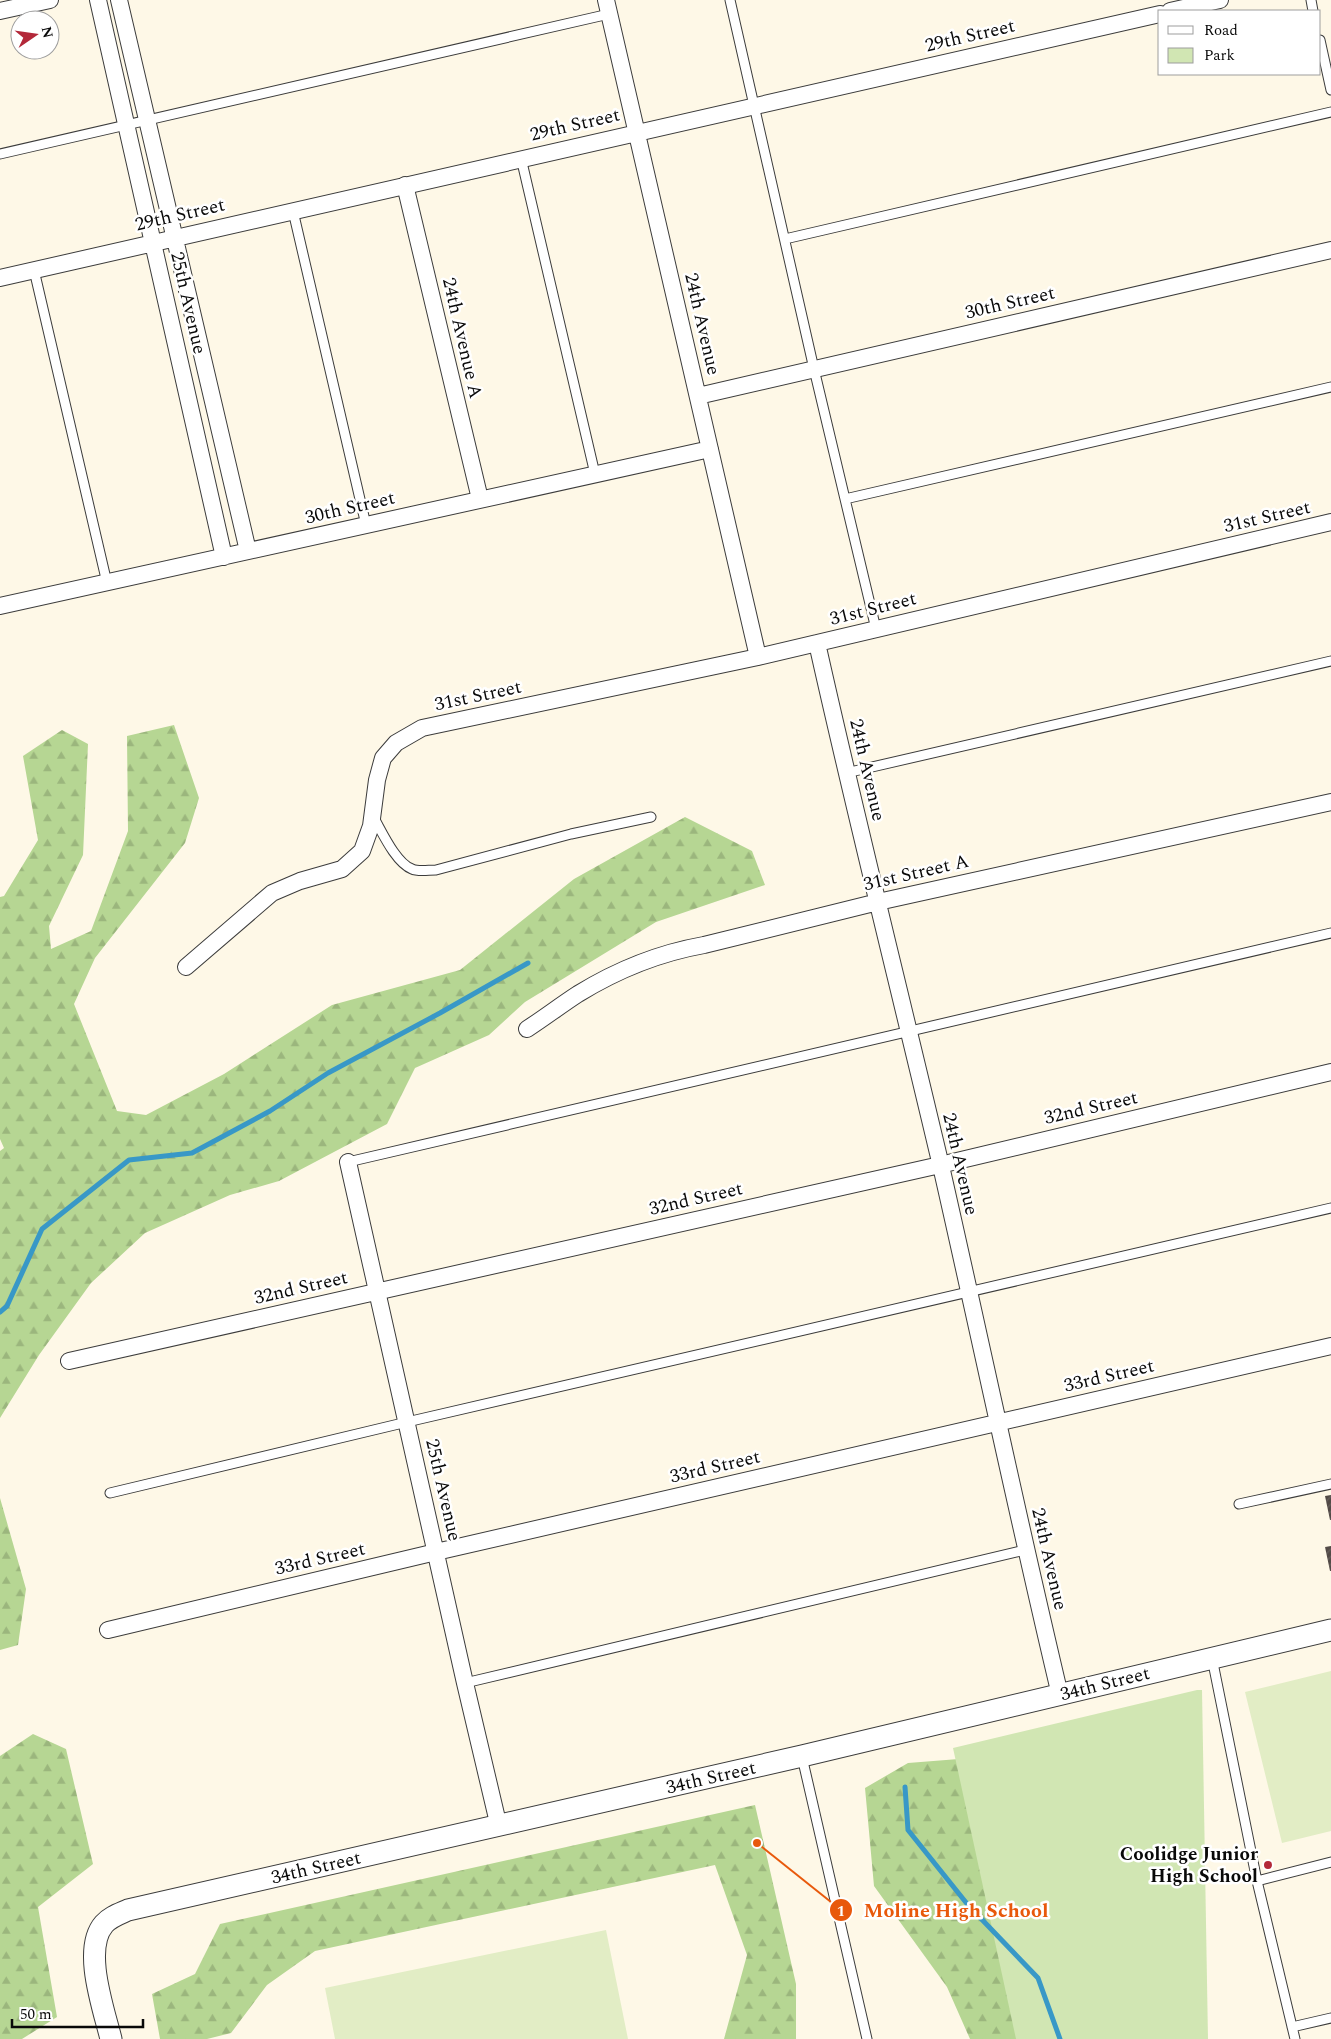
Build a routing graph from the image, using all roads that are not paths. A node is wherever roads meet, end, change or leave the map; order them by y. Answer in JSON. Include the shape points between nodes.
{"nodes":[{"id":1,"x":50,"y":0,"type":"edge"},
{"id":2,"x":98,"y":0,"type":"edge"},
{"id":3,"x":119,"y":0,"type":"edge"},
{"id":4,"x":730,"y":0,"type":"edge"},
{"id":5,"x":1220,"y":0,"type":"edge"},
{"id":6,"x":608,"y":7,"type":"edge"},
{"id":7,"x":1175,"y":10,"type":"edge"},
{"id":8,"x":0,"y":11,"type":"edge"},
{"id":9,"x":1158,"y":14,"type":"edge"},
{"id":10,"x":1321,"y":45,"type":"edge"},
{"id":11,"x":1331,"y":90,"type":"edge"},
{"id":12,"x":754,"y":106,"type":"junction"},
{"id":13,"x":1331,"y":112,"type":"edge"},
{"id":14,"x":148,"y":121,"type":"junction"},
{"id":15,"x":127,"y":125,"type":"junction"},
{"id":16,"x":637,"y":132,"type":"junction"},
{"id":17,"x":0,"y":154,"type":"edge"},
{"id":18,"x":522,"y":158,"type":"junction"},
{"id":19,"x":405,"y":185,"type":"junction"},
{"id":20,"x":293,"y":210,"type":"junction"},
{"id":21,"x":176,"y":236,"type":"junction"},
{"id":22,"x":785,"y":239,"type":"junction"},
{"id":23,"x":153,"y":241,"type":"junction"},
{"id":24,"x":1331,"y":250,"type":"edge"},
{"id":25,"x":34,"y":270,"type":"junction"},
{"id":26,"x":0,"y":278,"type":"edge"},
{"id":27,"x":814,"y":369,"type":"junction"},
{"id":28,"x":1331,"y":387,"type":"edge"},
{"id":29,"x":698,"y":396,"type":"junction"},
{"id":30,"x":710,"y":450,"type":"junction"},
{"id":31,"x":595,"y":474,"type":"junction"},
{"id":32,"x":845,"y":499,"type":"junction"},
{"id":33,"x":480,"y":500,"type":"junction"},
{"id":34,"x":1331,"y":522,"type":"edge"},
{"id":35,"x":366,"y":525,"type":"junction"},
{"id":36,"x":248,"y":551,"type":"junction"},
{"id":37,"x":224,"y":557,"type":"junction"},
{"id":38,"x":107,"y":583,"type":"junction"},
{"id":39,"x":0,"y":606,"type":"edge"},
{"id":40,"x":876,"y":629,"type":"junction"},
{"id":41,"x":818,"y":643,"type":"junction"},
{"id":42,"x":758,"y":657,"type":"junction"},
{"id":43,"x":1331,"y":661,"type":"edge"},
{"id":44,"x":846,"y":773,"type":"junction"},
{"id":45,"x":1331,"y":802,"type":"edge"},
{"id":46,"x":372,"y":815,"type":"junction"},
{"id":47,"x":651,"y":817,"type":"dead end"},
{"id":48,"x":878,"y":902,"type":"junction"},
{"id":49,"x":1331,"y":933,"type":"edge"},
{"id":50,"x":186,"y":967,"type":"dead end"},
{"id":51,"x":527,"y":1029,"type":"dead end"},
{"id":52,"x":908,"y":1032,"type":"junction"},
{"id":53,"x":1331,"y":1072,"type":"edge"},
{"id":54,"x":348,"y":1162,"type":"joint"},
{"id":55,"x":940,"y":1165,"type":"junction"},
{"id":56,"x":1331,"y":1208,"type":"edge"},
{"id":57,"x":378,"y":1291,"type":"junction"},
{"id":58,"x":969,"y":1293,"type":"junction"},
{"id":59,"x":1331,"y":1346,"type":"edge"},
{"id":60,"x":69,"y":1361,"type":"dead end"},
{"id":61,"x":407,"y":1422,"type":"junction"},
{"id":62,"x":998,"y":1422,"type":"junction"},
{"id":63,"x":1331,"y":1484,"type":"edge"},
{"id":64,"x":110,"y":1493,"type":"dead end"},
{"id":65,"x":1239,"y":1504,"type":"dead end"},
{"id":66,"x":1025,"y":1550,"type":"junction"},
{"id":67,"x":436,"y":1552,"type":"junction"},
{"id":68,"x":108,"y":1630,"type":"dead end"},
{"id":69,"x":1331,"y":1630,"type":"edge"},
{"id":70,"x":1212,"y":1658,"type":"junction"},
{"id":71,"x":465,"y":1683,"type":"junction"},
{"id":72,"x":1060,"y":1695,"type":"junction"},
{"id":73,"x":802,"y":1756,"type":"junction"},
{"id":74,"x":499,"y":1827,"type":"junction"},
{"id":75,"x":1331,"y":1862,"type":"edge"},
{"id":76,"x":1257,"y":1881,"type":"junction"},
{"id":77,"x":1331,"y":2018,"type":"edge"},
{"id":78,"x":1292,"y":2027,"type":"junction"},
{"id":79,"x":111,"y":2039,"type":"edge"},
{"id":80,"x":867,"y":2039,"type":"edge"},
{"id":81,"x":1295,"y":2039,"type":"edge"}],
"edges":[{"from":1,"to":8,"type":"street"},
{"from":2,"to":15,"type":"street","name":"25th Avenue"},
{"from":3,"to":14,"type":"street","name":"25th Avenue"},
{"from":4,"to":12,"type":"lane"},
{"from":5,"to":7,"type":"street"},
{"from":6,"to":14,"type":"lane"},
{"from":6,"to":16,"type":"street","name":"24th Avenue"},
{"from":9,"to":12,"type":"street","name":"29th Street"},
{"from":10,"to":11,"type":"lane"},
{"from":12,"to":16,"type":"street","name":"29th Street"},
{"from":12,"to":22,"type":"lane"},
{"from":13,"to":22,"type":"lane"},
{"from":14,"to":15,"type":"lane"},
{"from":14,"to":21,"type":"street","name":"25th Avenue"},
{"from":15,"to":17,"type":"lane"},
{"from":15,"to":23,"type":"street","name":"25th Avenue"},
{"from":16,"to":18,"type":"street","name":"29th Street"},
{"from":16,"to":29,"type":"street","name":"24th Avenue"},
{"from":18,"to":19,"type":"street","name":"29th Street"},
{"from":18,"to":31,"type":"lane"},
{"from":19,"to":20,"type":"street","name":"29th Street"},
{"from":19,"to":33,"type":"street","name":"24th Avenue A"},
{"from":20,"to":21,"type":"street","name":"29th Street"},
{"from":20,"to":35,"type":"lane"},
{"from":21,"to":23,"type":"street","name":"29th Street"},
{"from":21,"to":36,"type":"street","name":"25th Avenue"},
{"from":22,"to":27,"type":"lane"},
{"from":23,"to":25,"type":"street","name":"29th Street"},
{"from":23,"to":37,"type":"street","name":"25th Avenue"},
{"from":24,"to":27,"type":"street","name":"30th Street"},
{"from":25,"to":26,"type":"street","name":"29th Street"},
{"from":25,"to":38,"type":"lane"},
{"from":27,"to":29,"type":"street","name":"30th Street"},
{"from":27,"to":32,"type":"lane"},
{"from":28,"to":32,"type":"lane"},
{"from":29,"to":30,"type":"street","name":"24th Avenue"},
{"from":30,"to":31,"type":"street","name":"30th Street"},
{"from":30,"to":42,"type":"street","name":"24th Avenue"},
{"from":31,"to":33,"type":"street","name":"30th Street"},
{"from":32,"to":40,"type":"lane"},
{"from":33,"to":35,"type":"street","name":"30th Street"},
{"from":34,"to":40,"type":"street","name":"31st Street"},
{"from":35,"to":36,"type":"street","name":"30th Street"},
{"from":36,"to":37,"type":"street","name":"30th Street"},
{"from":37,"to":38,"type":"street","name":"30th Street"},
{"from":38,"to":39,"type":"street","name":"30th Street"},
{"from":40,"to":41,"type":"street","name":"31st Street"},
{"from":41,"to":42,"type":"street","name":"31st Street"},
{"from":41,"to":44,"type":"street","name":"24th Avenue"},
{"from":42,"to":46,"type":"street","name":"31st Street","via":[[422,728],[396,743],[383,758]]},
{"from":43,"to":44,"type":"lane"},
{"from":44,"to":48,"type":"street","name":"24th Avenue"},
{"from":45,"to":48,"type":"street","name":"31st Street A"},
{"from":46,"to":47,"type":"lane","via":[[396,855],[414,870],[436,870],[571,834]]},
{"from":46,"to":50,"type":"street","name":"31st Street","via":[[362,851],[342,869],[272,893]]},
{"from":48,"to":51,"type":"street","name":"31st Street A","via":[[642,961],[579,994]]},
{"from":48,"to":52,"type":"street","name":"24th Avenue"},
{"from":49,"to":52,"type":"lane"},
{"from":52,"to":54,"type":"lane"},
{"from":52,"to":55,"type":"street","name":"24th Avenue"},
{"from":53,"to":55,"type":"street","name":"32nd Street"},
{"from":54,"to":57,"type":"street","name":"25th Avenue"},
{"from":55,"to":57,"type":"street","name":"32nd Street"},
{"from":55,"to":58,"type":"street","name":"24th Avenue"},
{"from":56,"to":58,"type":"lane"},
{"from":57,"to":60,"type":"street","name":"32nd Street"},
{"from":57,"to":61,"type":"street","name":"25th Avenue"},
{"from":58,"to":61,"type":"lane"},
{"from":58,"to":62,"type":"street","name":"24th Avenue"},
{"from":59,"to":62,"type":"street","name":"33rd Street"},
{"from":61,"to":64,"type":"lane"},
{"from":61,"to":67,"type":"street","name":"25th Avenue"},
{"from":62,"to":66,"type":"street","name":"24th Avenue"},
{"from":62,"to":67,"type":"street","name":"33rd Street"},
{"from":63,"to":65,"type":"lane"},
{"from":66,"to":71,"type":"lane"},
{"from":66,"to":72,"type":"street","name":"24th Avenue"},
{"from":67,"to":68,"type":"street","name":"33rd Street"},
{"from":67,"to":71,"type":"street","name":"25th Avenue"},
{"from":69,"to":70,"type":"street","name":"34th Street"},
{"from":70,"to":72,"type":"street","name":"34th Street"},
{"from":70,"to":76,"type":"lane"},
{"from":71,"to":74,"type":"street","name":"25th Avenue"},
{"from":72,"to":73,"type":"street","name":"34th Street"},
{"from":73,"to":74,"type":"street","name":"34th Street"},
{"from":73,"to":80,"type":"lane"},
{"from":74,"to":79,"type":"street","name":"34th Street","via":[[128,1910],[112,1918],[99,1935],[94,1964]]},
{"from":75,"to":76,"type":"lane"},
{"from":76,"to":78,"type":"lane"},
{"from":77,"to":78,"type":"lane"},
{"from":78,"to":81,"type":"lane"}]}
